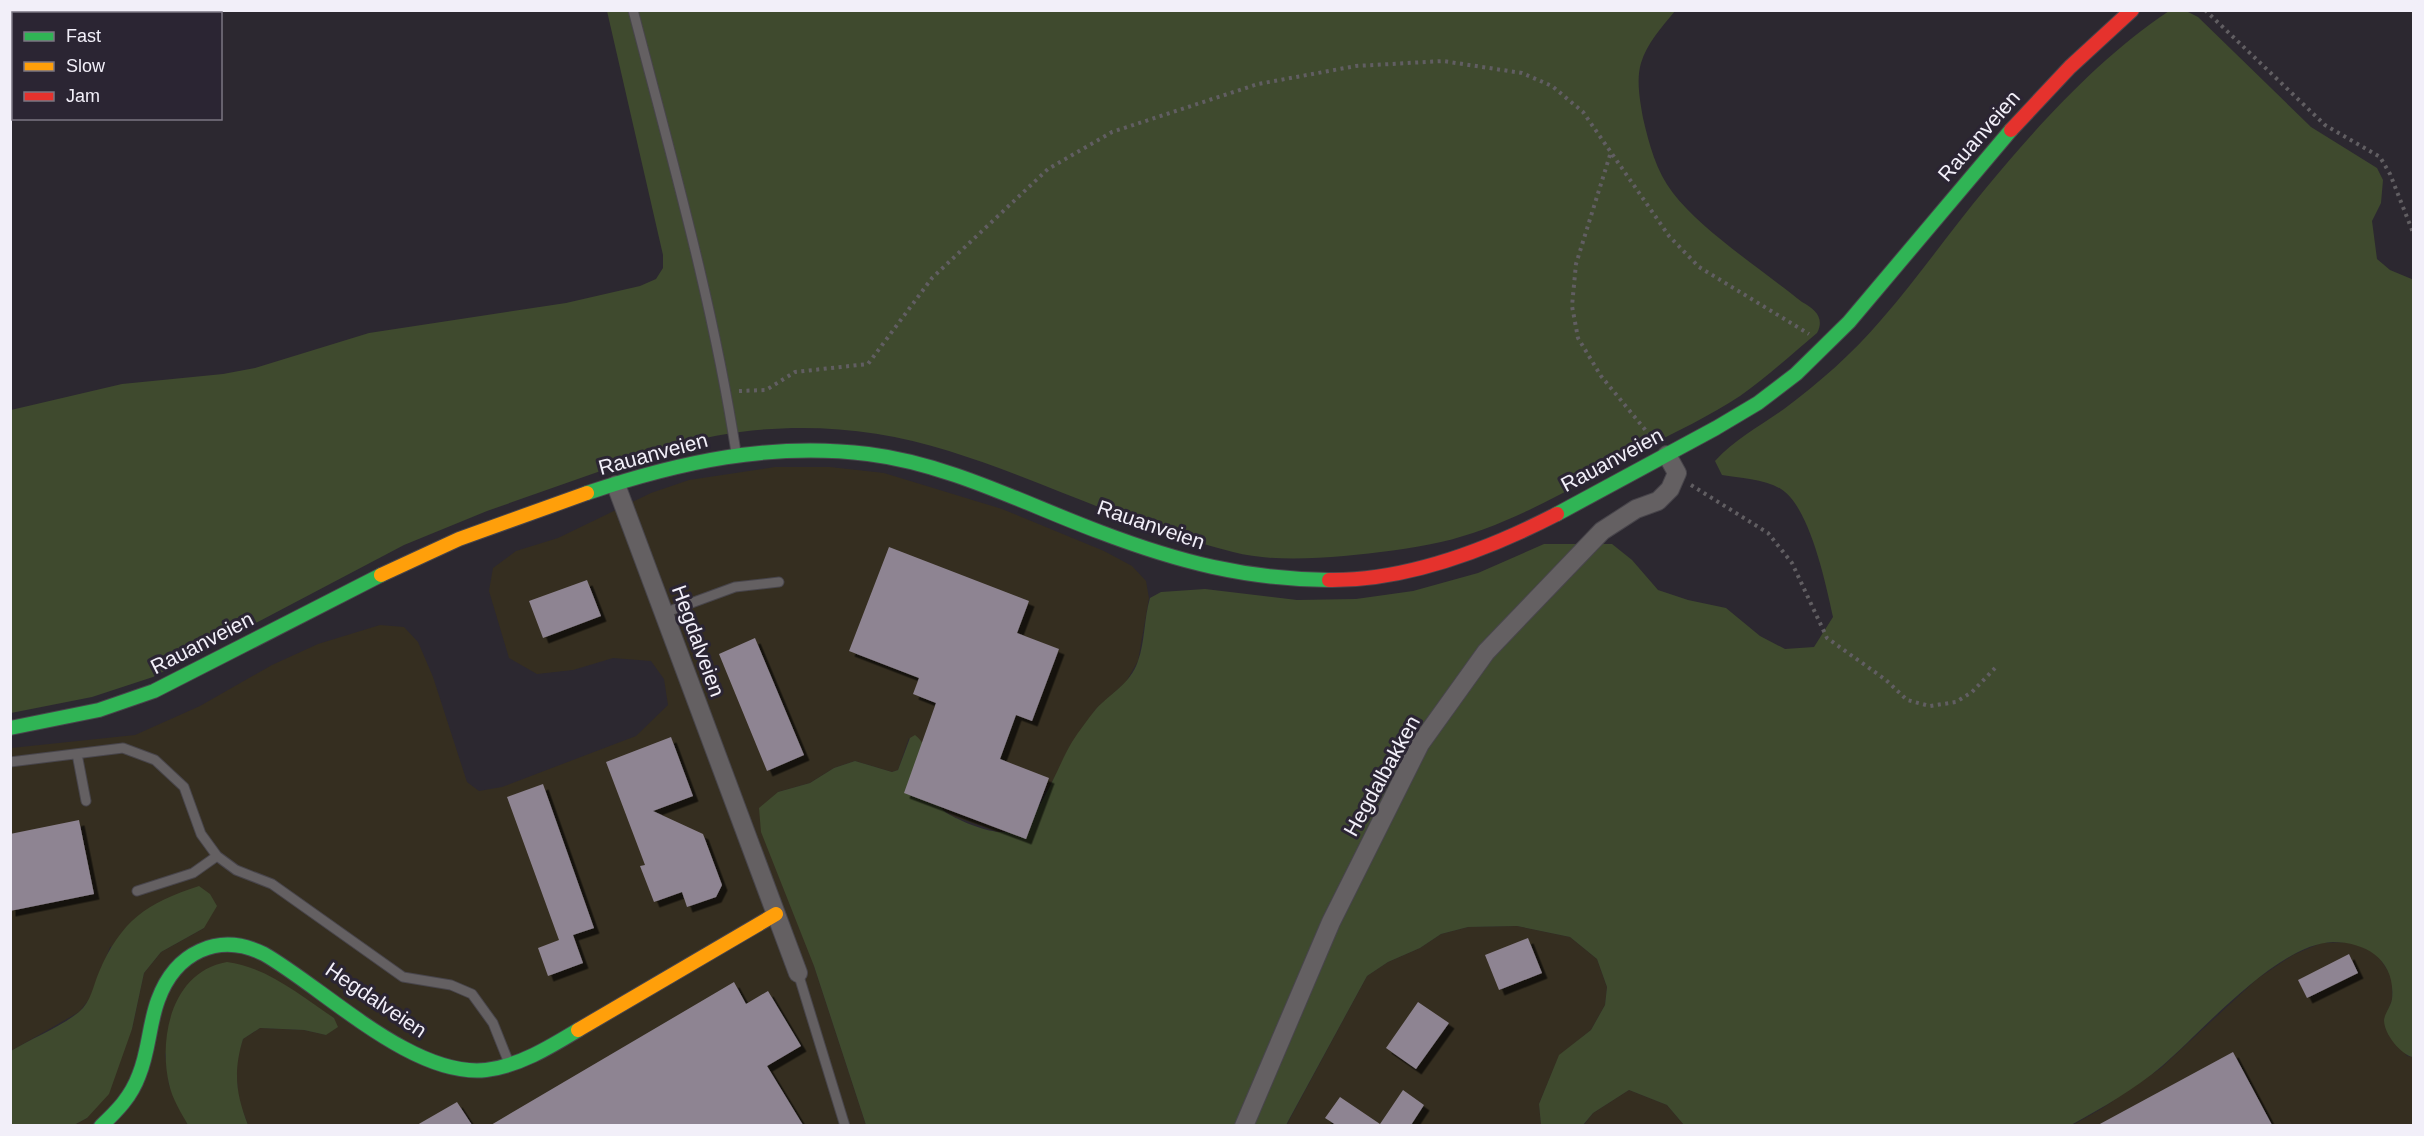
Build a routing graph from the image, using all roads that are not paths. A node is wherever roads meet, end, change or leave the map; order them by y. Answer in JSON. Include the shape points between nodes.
{"nodes":[{"id":1,"x":633,"y":10,"type":"edge"},
{"id":2,"x":2132,"y":10,"type":"edge"},
{"id":3,"x":736,"y":454,"type":"junction"},
{"id":4,"x":1667,"y":455,"type":"junction"},
{"id":5,"x":616,"y":485,"type":"junction"},
{"id":6,"x":779,"y":582,"type":"dead end"},
{"id":7,"x":664,"y":613,"type":"junction"},
{"id":8,"x":10,"y":728,"type":"edge"},
{"id":9,"x":77,"y":754,"type":"junction"},
{"id":10,"x":10,"y":762,"type":"edge"},
{"id":11,"x":86,"y":801,"type":"dead end"},
{"id":12,"x":217,"y":856,"type":"junction"},
{"id":13,"x":137,"y":891,"type":"dead end"},
{"id":14,"x":776,"y":914,"type":"junction"},
{"id":15,"x":798,"y":973,"type":"joint"},
{"id":16,"x":509,"y":1063,"type":"junction"},
{"id":17,"x":101,"y":1125,"type":"edge"},
{"id":18,"x":845,"y":1125,"type":"edge"},
{"id":19,"x":1244,"y":1125,"type":"edge"}],
"edges":[{"from":1,"to":3,"type":"lane","via":[[727,392]]},
{"from":2,"to":4,"type":"main road","name":"Rauanveien","via":[[2082,54],[2028,111],[1828,345],[1763,400]]},
{"from":3,"to":4,"type":"main road","name":"Rauanveien","via":[[832,450],[909,460],[1197,564],[1257,576],[1331,580],[1409,571],[1468,555],[1509,538]]},
{"from":3,"to":5,"type":"main road","name":"Rauanveien","via":[[676,466]]},
{"from":4,"to":19,"type":"street","name":"Hegdalbakken","via":[[1677,473],[1670,489],[1658,501],[1636,509],[1602,531],[1486,652],[1420,744],[1331,922]]},
{"from":5,"to":7,"type":"street","name":"Hegdalveien"},
{"from":5,"to":8,"type":"main road","name":"Rauanveien","via":[[492,527],[416,558],[158,690],[94,711]]},
{"from":6,"to":7,"type":"lane","via":[[735,587]]},
{"from":7,"to":14,"type":"street","name":"Hegdalveien"},
{"from":9,"to":10,"type":"lane"},
{"from":9,"to":11,"type":"lane"},
{"from":9,"to":12,"type":"lane","via":[[123,748],[155,759],[184,787],[201,834]]},
{"from":12,"to":13,"type":"lane","via":[[193,873]]},
{"from":12,"to":16,"type":"lane","via":[[236,870],[272,884],[403,977],[451,985],[472,994],[493,1023]]},
{"from":14,"to":15,"type":"street","name":"Hegdalveien"},
{"from":14,"to":16,"type":"main road","name":"Hegdalveien","via":[[542,1050]]},
{"from":15,"to":18,"type":"lane"},
{"from":16,"to":17,"type":"main road","name":"Hegdalveien","via":[[487,1070],[456,1070],[431,1062],[388,1039],[267,955],[227,943],[192,956],[167,978],[158,997],[132,1092]]}]}
